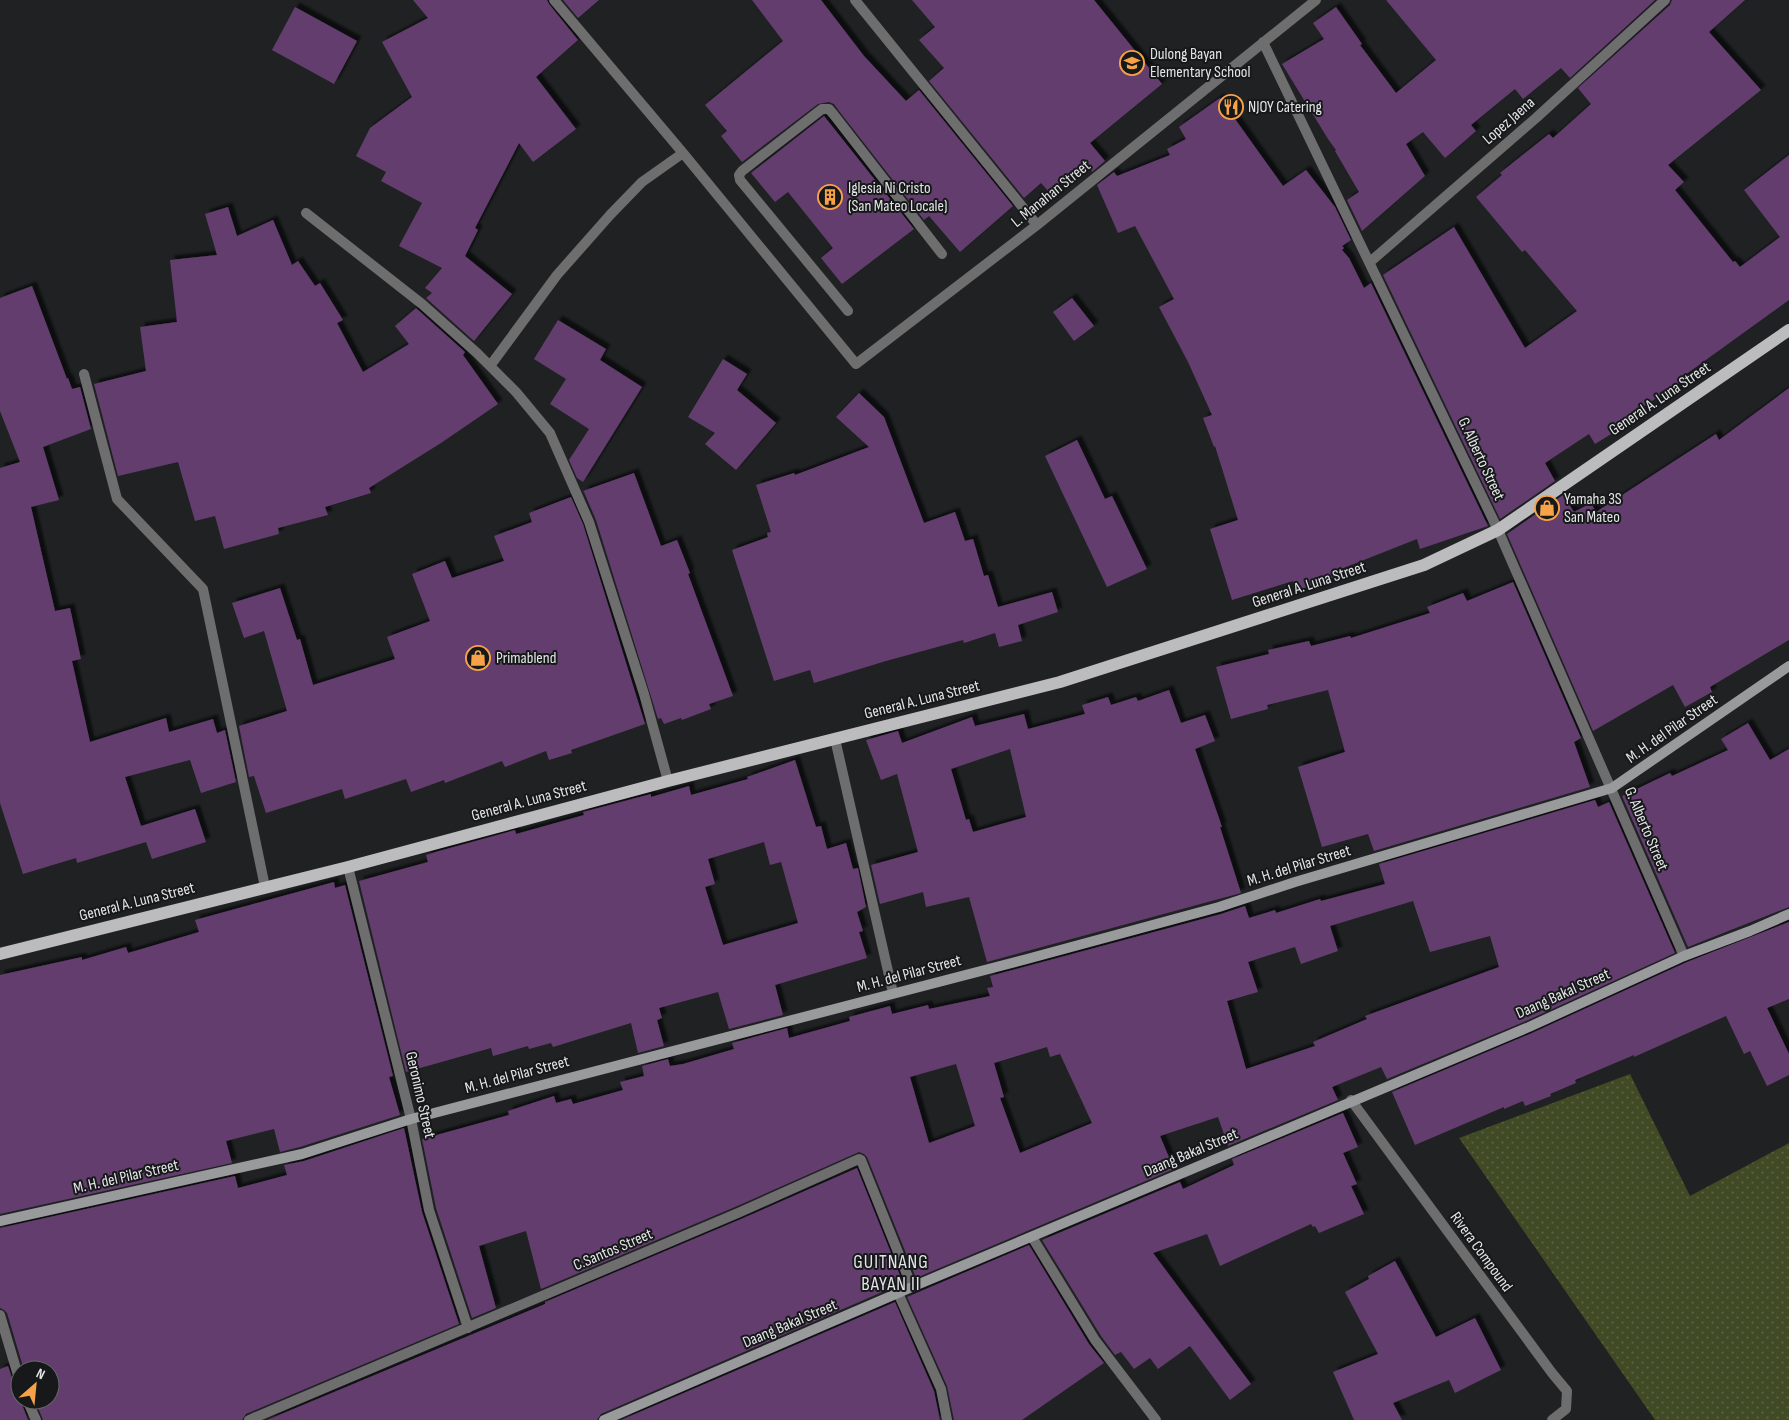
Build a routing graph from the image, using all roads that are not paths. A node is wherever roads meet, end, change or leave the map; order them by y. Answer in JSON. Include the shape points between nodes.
{"nodes":[{"id":1,"x":554,"y":0,"type":"edge"},
{"id":2,"x":855,"y":0,"type":"edge"},
{"id":3,"x":1316,"y":0,"type":"edge"},
{"id":4,"x":1666,"y":0,"type":"edge"},
{"id":5,"x":1263,"y":42,"type":"junction"},
{"id":6,"x":683,"y":153,"type":"junction"},
{"id":7,"x":306,"y":213,"type":"dead end"},
{"id":8,"x":1037,"y":225,"type":"junction"},
{"id":9,"x":942,"y":254,"type":"dead end"},
{"id":10,"x":1370,"y":262,"type":"junction"},
{"id":11,"x":848,"y":311,"type":"dead end"},
{"id":12,"x":1789,"y":330,"type":"edge"},
{"id":13,"x":490,"y":366,"type":"junction"},
{"id":14,"x":84,"y":374,"type":"dead end"},
{"id":15,"x":1498,"y":530,"type":"junction"},
{"id":16,"x":1789,"y":666,"type":"edge"},
{"id":17,"x":835,"y":738,"type":"junction"},
{"id":18,"x":668,"y":781,"type":"junction"},
{"id":19,"x":1612,"y":788,"type":"junction"},
{"id":20,"x":348,"y":867,"type":"junction"},
{"id":21,"x":265,"y":887,"type":"junction"},
{"id":22,"x":1789,"y":914,"type":"edge"},
{"id":23,"x":0,"y":954,"type":"edge"},
{"id":24,"x":1684,"y":956,"type":"junction"},
{"id":25,"x":893,"y":993,"type":"junction"},
{"id":26,"x":1352,"y":1100,"type":"junction"},
{"id":27,"x":411,"y":1118,"type":"junction"},
{"id":28,"x":0,"y":1221,"type":"edge"},
{"id":29,"x":1032,"y":1237,"type":"junction"},
{"id":30,"x":912,"y":1287,"type":"junction"},
{"id":31,"x":898,"y":1294,"type":"junction"},
{"id":32,"x":0,"y":1315,"type":"edge"},
{"id":33,"x":468,"y":1328,"type":"junction"},
{"id":34,"x":13,"y":1360,"type":"edge"},
{"id":35,"x":249,"y":1420,"type":"edge"},
{"id":36,"x":604,"y":1420,"type":"edge"},
{"id":37,"x":946,"y":1420,"type":"edge"},
{"id":38,"x":1156,"y":1420,"type":"edge"},
{"id":39,"x":1552,"y":1420,"type":"edge"}],
"edges":[{"from":1,"to":6,"type":"street"},
{"from":2,"to":8,"type":"street"},
{"from":3,"to":5,"type":"street"},
{"from":4,"to":10,"type":"street","name":"Lopez Jaena"},
{"from":5,"to":8,"type":"street","name":"L. Manahan Street"},
{"from":5,"to":10,"type":"street","name":"G. Alberto Street"},
{"from":6,"to":8,"type":"street","name":"L. Manahan Street","via":[[857,363]]},
{"from":6,"to":13,"type":"street","via":[[642,182],[610,215],[557,275]]},
{"from":7,"to":13,"type":"street","via":[[422,304]]},
{"from":9,"to":11,"type":"street","via":[[834,115],[829,109],[822,109],[739,175]]},
{"from":10,"to":15,"type":"street","name":"G. Alberto Street"},
{"from":12,"to":15,"type":"main road","name":"General A. Luna Street"},
{"from":13,"to":18,"type":"street","via":[[550,433],[590,522]]},
{"from":14,"to":21,"type":"street","via":[[117,499],[203,590]]},
{"from":15,"to":17,"type":"main road","name":"General A. Luna Street","via":[[1424,565],[1060,682]]},
{"from":15,"to":19,"type":"street","name":"G. Alberto Street"},
{"from":16,"to":19,"type":"street","name":"M. H. del Pilar Street"},
{"from":17,"to":18,"type":"main road","name":"General A. Luna Street"},
{"from":17,"to":25,"type":"street"},
{"from":18,"to":20,"type":"main road","name":"General A. Luna Street"},
{"from":19,"to":24,"type":"street","name":"G. Alberto Street"},
{"from":19,"to":25,"type":"street","name":"M. H. del Pilar Street","via":[[1219,907]]},
{"from":20,"to":21,"type":"main road","name":"General A. Luna Street"},
{"from":20,"to":27,"type":"street","name":"Geronimo Street"},
{"from":21,"to":23,"type":"main road","name":"General A. Luna Street"},
{"from":22,"to":24,"type":"street","name":"Daang Bakal Street"},
{"from":24,"to":26,"type":"street","name":"Daang Bakal Street","via":[[1529,1027]]},
{"from":25,"to":27,"type":"street","name":"M. H. del Pilar Street"},
{"from":26,"to":29,"type":"street","name":"Daang Bakal Street"},
{"from":26,"to":39,"type":"street","name":"Rivera Compound","via":[[1567,1391],[1566,1409]]},
{"from":27,"to":28,"type":"street","name":"M. H. del Pilar Street","via":[[302,1154]]},
{"from":27,"to":33,"type":"street","name":"Geronimo Street","via":[[429,1210]]},
{"from":29,"to":30,"type":"street","name":"Daang Bakal Street"},
{"from":29,"to":38,"type":"street","via":[[1095,1340]]},
{"from":30,"to":31,"type":"street","name":"Daang Bakal Street"},
{"from":30,"to":33,"type":"street","name":"C.Santos Street","via":[[859,1159]]},
{"from":31,"to":36,"type":"street","name":"Daang Bakal Street"},
{"from":31,"to":37,"type":"street","via":[[941,1389]]},
{"from":32,"to":34,"type":"street"},
{"from":33,"to":35,"type":"street","name":"C.Santos Street"}]}
